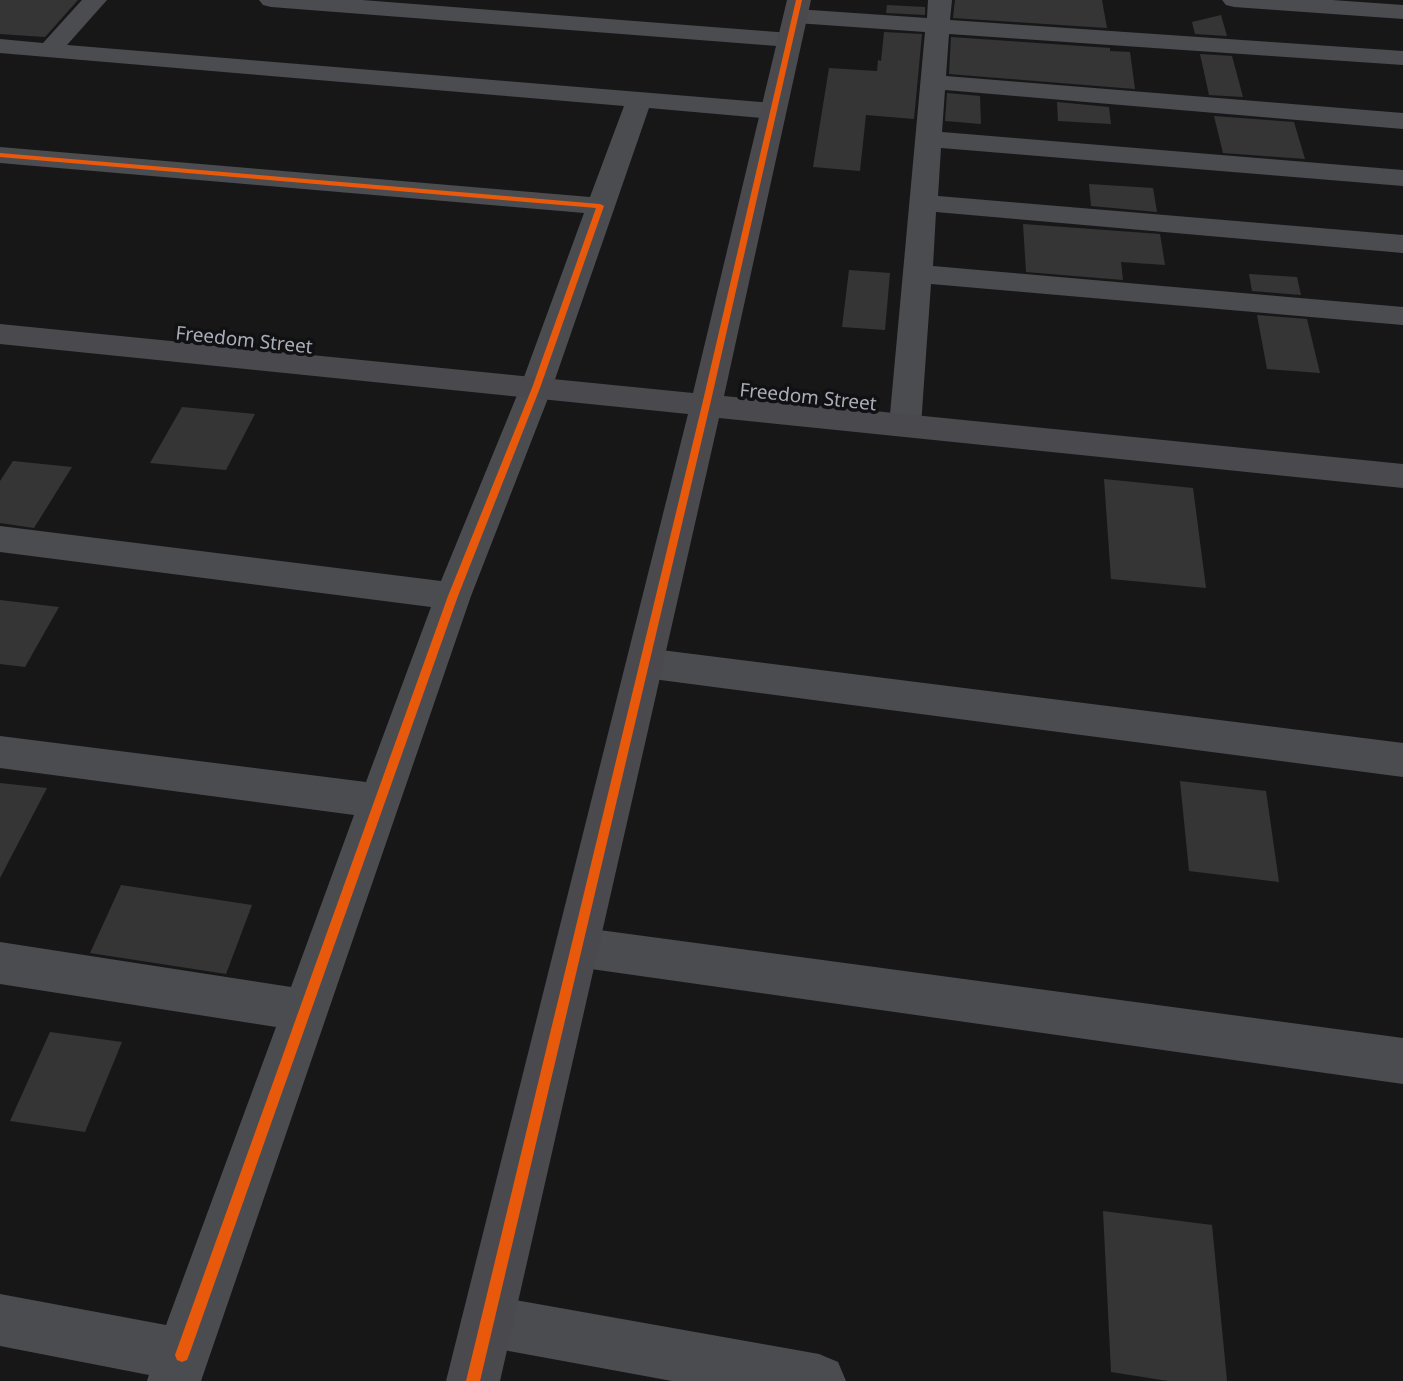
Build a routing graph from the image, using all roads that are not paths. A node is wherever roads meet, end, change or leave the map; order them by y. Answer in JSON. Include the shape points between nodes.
{"nodes":[{"id":1,"x":95,"y":0,"type":"edge"},
{"id":2,"x":271,"y":0,"type":"edge"},
{"id":3,"x":1234,"y":0,"type":"edge"},
{"id":4,"x":939,"y":12,"type":"edge"},
{"id":5,"x":1403,"y":12,"type":"edge"},
{"id":6,"x":795,"y":19,"type":"edge"},
{"id":7,"x":0,"y":46,"type":"edge"},
{"id":8,"x":49,"y":51,"type":"junction"},
{"id":9,"x":1403,"y":58,"type":"edge"},
{"id":10,"x":934,"y":82,"type":"junction"},
{"id":11,"x":639,"y":100,"type":"junction"},
{"id":12,"x":773,"y":111,"type":"junction"},
{"id":13,"x":1403,"y":121,"type":"edge"},
{"id":14,"x":928,"y":139,"type":"junction"},
{"id":15,"x":0,"y":155,"type":"edge"},
{"id":16,"x":1403,"y":178,"type":"edge"},
{"id":17,"x":923,"y":203,"type":"junction"},
{"id":18,"x":600,"y":206,"type":"junction"},
{"id":19,"x":1403,"y":244,"type":"edge"},
{"id":20,"x":917,"y":274,"type":"junction"},
{"id":21,"x":1403,"y":316,"type":"edge"},
{"id":22,"x":0,"y":334,"type":"edge"},
{"id":23,"x":536,"y":388,"type":"junction"},
{"id":24,"x":706,"y":405,"type":"junction"},
{"id":25,"x":905,"y":425,"type":"junction"},
{"id":26,"x":1403,"y":476,"type":"edge"},
{"id":27,"x":0,"y":539,"type":"edge"},
{"id":28,"x":453,"y":596,"type":"junction"},
{"id":29,"x":645,"y":663,"type":"junction"},
{"id":30,"x":0,"y":752,"type":"edge"},
{"id":31,"x":1403,"y":760,"type":"edge"},
{"id":32,"x":379,"y":801,"type":"junction"},
{"id":33,"x":577,"y":947,"type":"junction"},
{"id":34,"x":0,"y":963,"type":"edge"},
{"id":35,"x":303,"y":1010,"type":"junction"},
{"id":36,"x":1403,"y":1061,"type":"edge"},
{"id":37,"x":0,"y":1320,"type":"edge"},
{"id":38,"x":487,"y":1321,"type":"junction"},
{"id":39,"x":178,"y":1368,"type":"edge"},
{"id":40,"x":473,"y":1381,"type":"edge"},
{"id":41,"x":819,"y":1381,"type":"edge"}],
"edges":[{"from":1,"to":8,"type":"street"},
{"from":2,"to":6,"type":"street"},
{"from":3,"to":5,"type":"street"},
{"from":4,"to":6,"type":"street"},
{"from":4,"to":9,"type":"street"},
{"from":4,"to":10,"type":"street"},
{"from":6,"to":12,"type":"street"},
{"from":7,"to":8,"type":"street"},
{"from":8,"to":11,"type":"street"},
{"from":10,"to":13,"type":"street"},
{"from":10,"to":14,"type":"street"},
{"from":11,"to":12,"type":"street"},
{"from":11,"to":18,"type":"street"},
{"from":12,"to":24,"type":"street"},
{"from":14,"to":16,"type":"street"},
{"from":14,"to":17,"type":"street"},
{"from":15,"to":18,"type":"street"},
{"from":17,"to":19,"type":"street"},
{"from":17,"to":20,"type":"street"},
{"from":18,"to":23,"type":"street"},
{"from":20,"to":21,"type":"street"},
{"from":20,"to":25,"type":"street"},
{"from":22,"to":23,"type":"street","name":"Freedom Street"},
{"from":23,"to":24,"type":"street","name":"Freedom Street"},
{"from":23,"to":28,"type":"street"},
{"from":24,"to":25,"type":"street","name":"Freedom Street"},
{"from":24,"to":29,"type":"street"},
{"from":25,"to":26,"type":"street","name":"Freedom Street"},
{"from":27,"to":28,"type":"street"},
{"from":28,"to":32,"type":"street"},
{"from":29,"to":31,"type":"street"},
{"from":29,"to":33,"type":"street"},
{"from":30,"to":32,"type":"street"},
{"from":32,"to":35,"type":"street"},
{"from":33,"to":36,"type":"street"},
{"from":33,"to":38,"type":"street"},
{"from":34,"to":35,"type":"street"},
{"from":35,"to":39,"type":"street"},
{"from":37,"to":39,"type":"street"},
{"from":38,"to":40,"type":"street"},
{"from":38,"to":41,"type":"street"}]}
